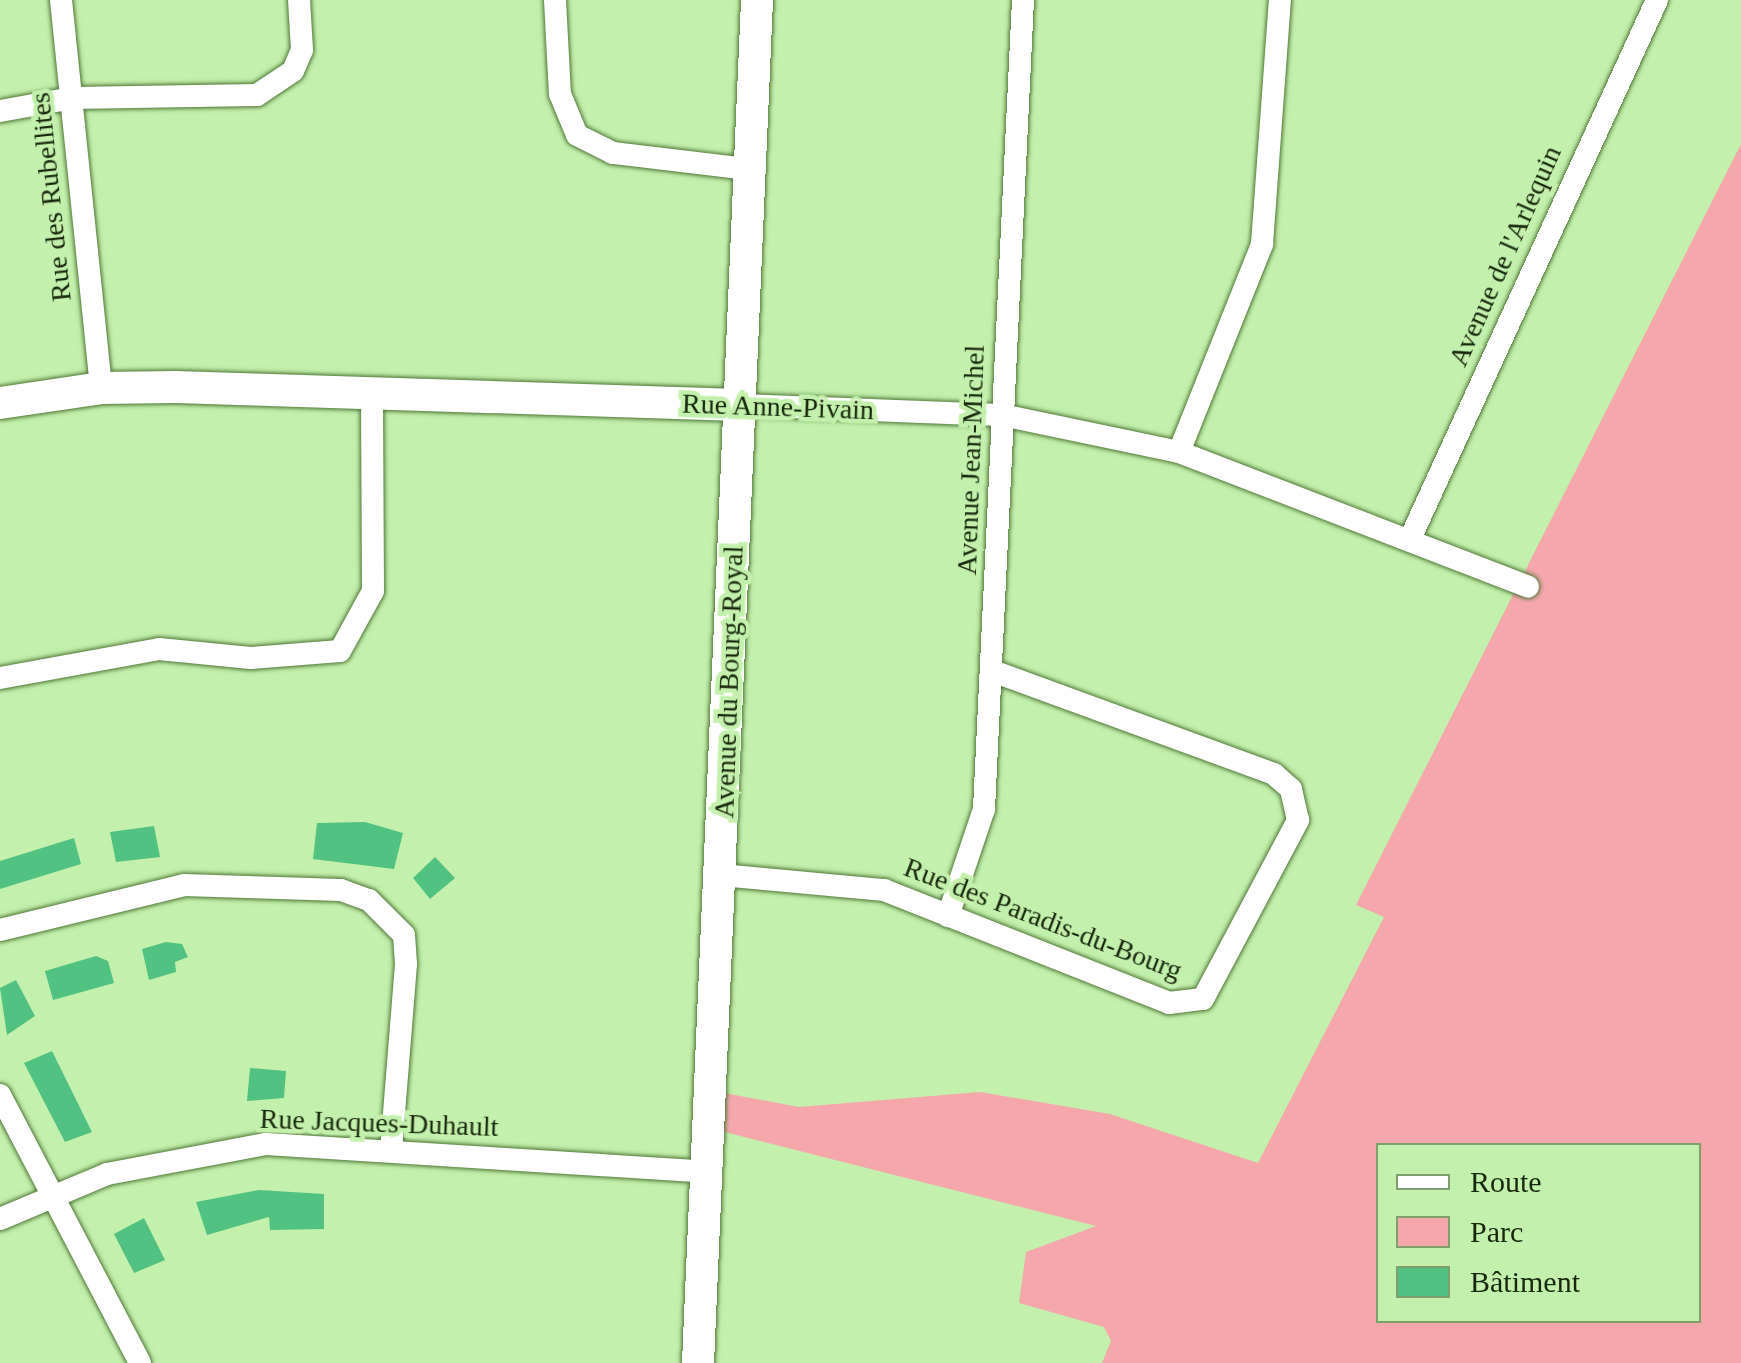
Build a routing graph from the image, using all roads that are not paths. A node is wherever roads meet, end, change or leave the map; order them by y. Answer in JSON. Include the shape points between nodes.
{"nodes":[{"id":1,"x":61,"y":0,"type":"edge"},
{"id":2,"x":299,"y":0,"type":"edge"},
{"id":3,"x":555,"y":0,"type":"edge"},
{"id":4,"x":757,"y":0,"type":"edge"},
{"id":5,"x":1022,"y":0,"type":"edge"},
{"id":6,"x":1280,"y":0,"type":"edge"},
{"id":7,"x":1657,"y":0,"type":"edge"},
{"id":8,"x":72,"y":98,"type":"junction"},
{"id":9,"x":0,"y":112,"type":"edge"},
{"id":10,"x":748,"y":170,"type":"junction"},
{"id":11,"x":100,"y":388,"type":"junction"},
{"id":12,"x":372,"y":393,"type":"junction"},
{"id":13,"x":0,"y":404,"type":"edge"},
{"id":14,"x":739,"y":405,"type":"junction"},
{"id":15,"x":1002,"y":415,"type":"junction"},
{"id":16,"x":1179,"y":452,"type":"junction"},
{"id":17,"x":1410,"y":538,"type":"junction"},
{"id":18,"x":1528,"y":587,"type":"dead end"},
{"id":19,"x":992,"y":670,"type":"junction"},
{"id":20,"x":0,"y":678,"type":"edge"},
{"id":21,"x":722,"y":875,"type":"junction"},
{"id":22,"x":948,"y":916,"type":"junction"},
{"id":23,"x":0,"y":930,"type":"edge"},
{"id":24,"x":0,"y":1095,"type":"edge"},
{"id":25,"x":390,"y":1150,"type":"junction"},
{"id":26,"x":707,"y":1172,"type":"junction"},
{"id":27,"x":49,"y":1194,"type":"junction"},
{"id":28,"x":0,"y":1219,"type":"edge"},
{"id":29,"x":140,"y":1363,"type":"edge"},
{"id":30,"x":698,"y":1363,"type":"edge"}],
"edges":[{"from":1,"to":8,"type":"street","name":"Rue des Rubellites"},
{"from":2,"to":8,"type":"street","via":[[302,50],[293,70],[257,96]]},
{"from":3,"to":10,"type":"street","via":[[560,94],[577,136],[613,152]]},
{"from":4,"to":10,"type":"street","name":"Avenue du Bourg-Royal"},
{"from":5,"to":15,"type":"street","name":"Avenue Jean-Michel"},
{"from":6,"to":16,"type":"street","via":[[1262,244]]},
{"from":7,"to":17,"type":"street","name":"Avenue de l'Arlequin"},
{"from":8,"to":9,"type":"street"},
{"from":8,"to":11,"type":"street","name":"Rue des Rubellites"},
{"from":10,"to":14,"type":"street","name":"Avenue du Bourg-Royal"},
{"from":11,"to":12,"type":"street","name":"Rue Anne-Pivain"},
{"from":11,"to":13,"type":"street","name":"Rue Anne-Pivain"},
{"from":12,"to":14,"type":"street","name":"Rue Anne-Pivain"},
{"from":12,"to":20,"type":"street","via":[[373,591],[340,651],[252,658],[159,650]]},
{"from":14,"to":15,"type":"street","name":"Rue Anne-Pivain"},
{"from":14,"to":21,"type":"street","name":"Avenue du Bourg-Royal"},
{"from":15,"to":16,"type":"street","name":"Rue Anne-Pivain"},
{"from":15,"to":19,"type":"street","name":"Avenue Jean-Michel"},
{"from":16,"to":17,"type":"street","name":"Rue Anne-Pivain"},
{"from":17,"to":18,"type":"street","name":"Rue Anne-Pivain"},
{"from":19,"to":22,"type":"street","name":"Avenue Jean-Michel","via":[[984,810]]},
{"from":19,"to":22,"type":"street","name":"Rue des Paradis-du-Bourg","via":[[1274,774],[1291,789],[1298,820],[1204,1000],[1185,1005]]},
{"from":21,"to":22,"type":"street","name":"Rue des Paradis-du-Bourg","via":[[841,881]]},
{"from":21,"to":26,"type":"street","name":"Avenue du Bourg-Royal"},
{"from":23,"to":25,"type":"street","via":[[184,885],[341,890],[369,900],[392,916],[405,949]]},
{"from":24,"to":27,"type":"street"},
{"from":25,"to":26,"type":"street","name":"Rue Jacques-Duhault"},
{"from":25,"to":27,"type":"street","name":"Rue Jacques-Duhault","via":[[266,1144],[107,1174]]},
{"from":26,"to":30,"type":"street","name":"Avenue du Bourg-Royal"},
{"from":27,"to":28,"type":"street","name":"Rue Jacques-Duhault"},
{"from":27,"to":29,"type":"street"}]}
